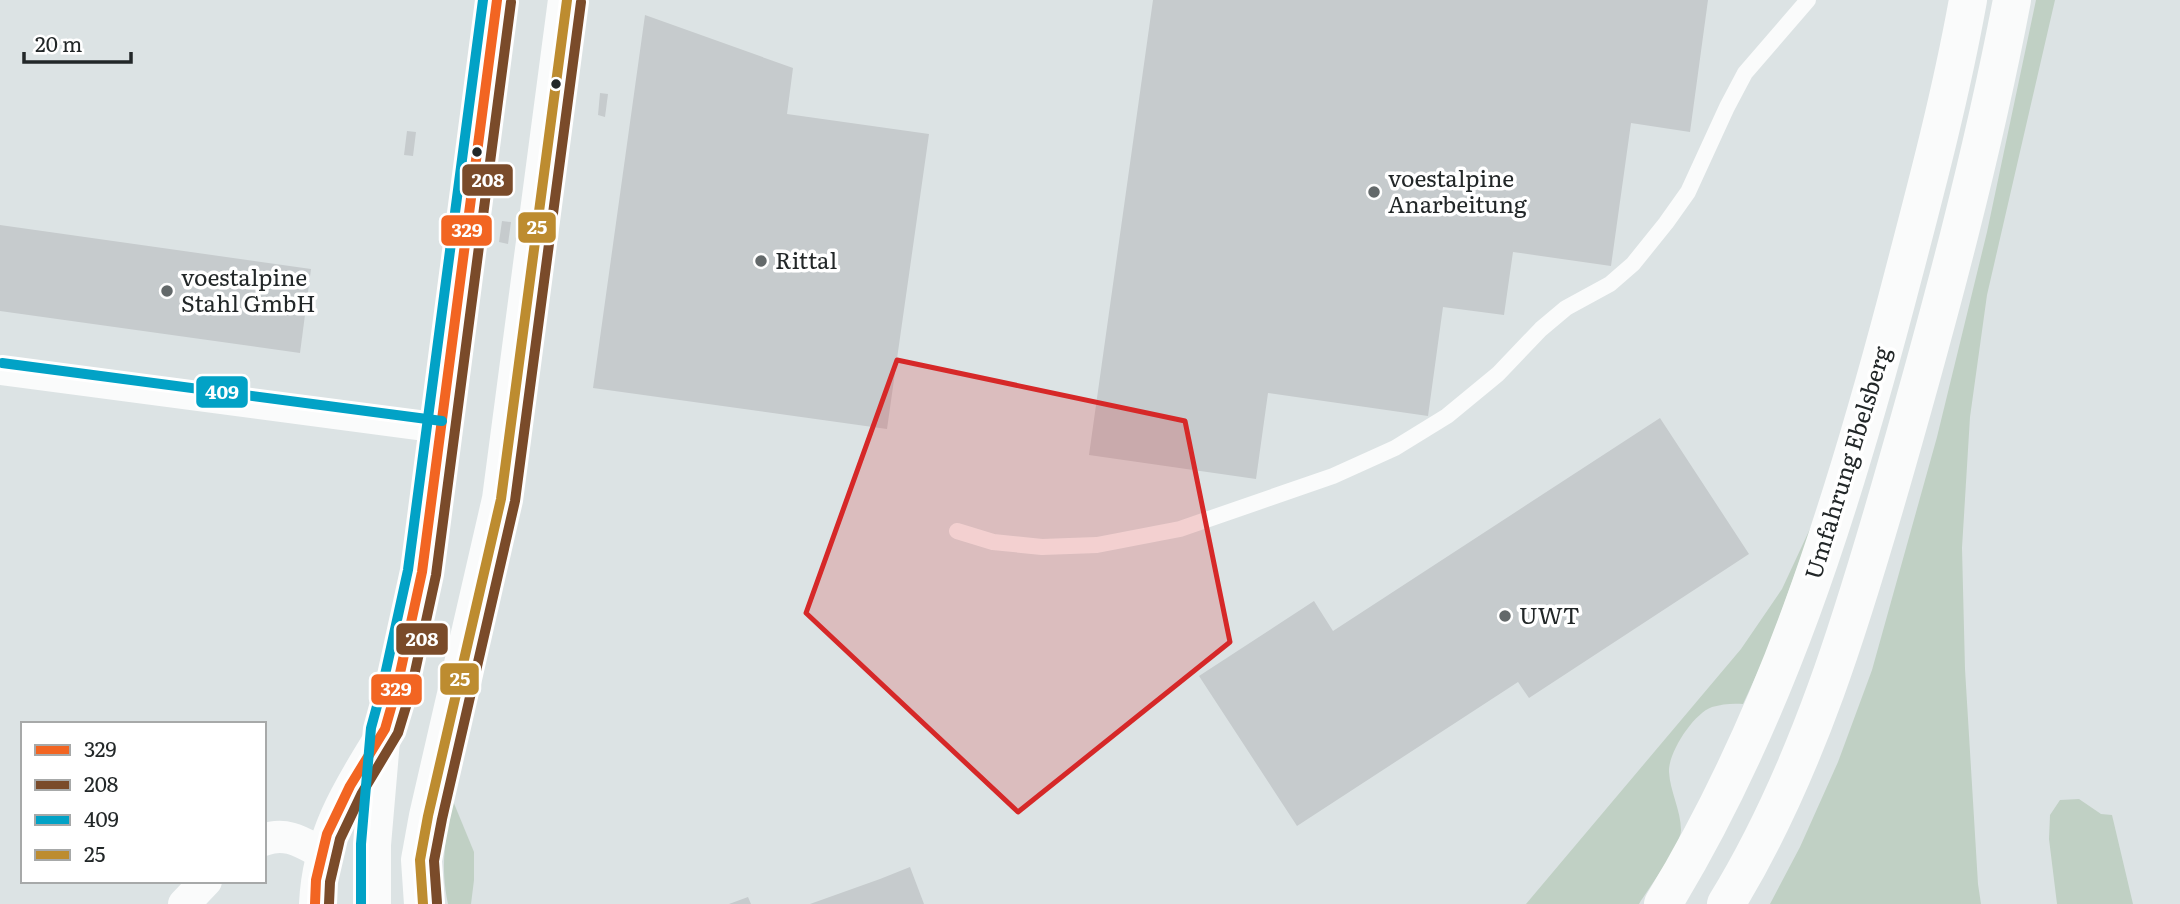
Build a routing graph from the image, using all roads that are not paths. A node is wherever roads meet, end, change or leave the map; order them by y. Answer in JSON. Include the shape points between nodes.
{"nodes":[{"id":1,"x":497,"y":0,"type":"edge"},
{"id":2,"x":567,"y":0,"type":"edge"},
{"id":3,"x":1808,"y":0,"type":"edge"},
{"id":4,"x":1968,"y":0,"type":"edge"},
{"id":5,"x":2012,"y":0,"type":"edge"},
{"id":6,"x":0,"y":377,"type":"edge"},
{"id":7,"x":440,"y":435,"type":"junction"},
{"id":8,"x":957,"y":531,"type":"dead end"},
{"id":9,"x":385,"y":729,"type":"junction"},
{"id":10,"x":266,"y":839,"type":"edge"},
{"id":11,"x":322,"y":853,"type":"junction"},
{"id":12,"x":204,"y":883,"type":"edge"},
{"id":13,"x":184,"y":904,"type":"edge"},
{"id":14,"x":314,"y":904,"type":"edge"},
{"id":15,"x":376,"y":904,"type":"edge"},
{"id":16,"x":424,"y":904,"type":"edge"},
{"id":17,"x":1663,"y":904,"type":"edge"},
{"id":18,"x":1726,"y":904,"type":"edge"}],
"edges":[{"from":1,"to":7,"type":"street"},
{"from":2,"to":16,"type":"main road","via":[[501,499],[428,816],[420,860]]},
{"from":3,"to":8,"type":"lane","via":[[1745,74],[1688,192],[1633,264],[1610,284],[1558,315],[1447,416],[1333,476],[1180,529],[1097,545],[1042,547],[993,542]]},
{"from":4,"to":17,"type":"main road","name":"Umfahrung Ebelsberg","via":[[1903,275],[1826,544],[1746,747]]},
{"from":5,"to":18,"type":"main road","name":"Umfahrung Ebelsberg","via":[[1928,356],[1871,554],[1817,716],[1782,797]]},
{"from":6,"to":7,"type":"lane"},
{"from":7,"to":9,"type":"street","via":[[422,572]]},
{"from":9,"to":11,"type":"street","via":[[350,786]]},
{"from":9,"to":15,"type":"street"},
{"from":10,"to":11,"type":"street","via":[[283,835]]},
{"from":11,"to":14,"type":"street"},
{"from":12,"to":13,"type":"street"}]}
